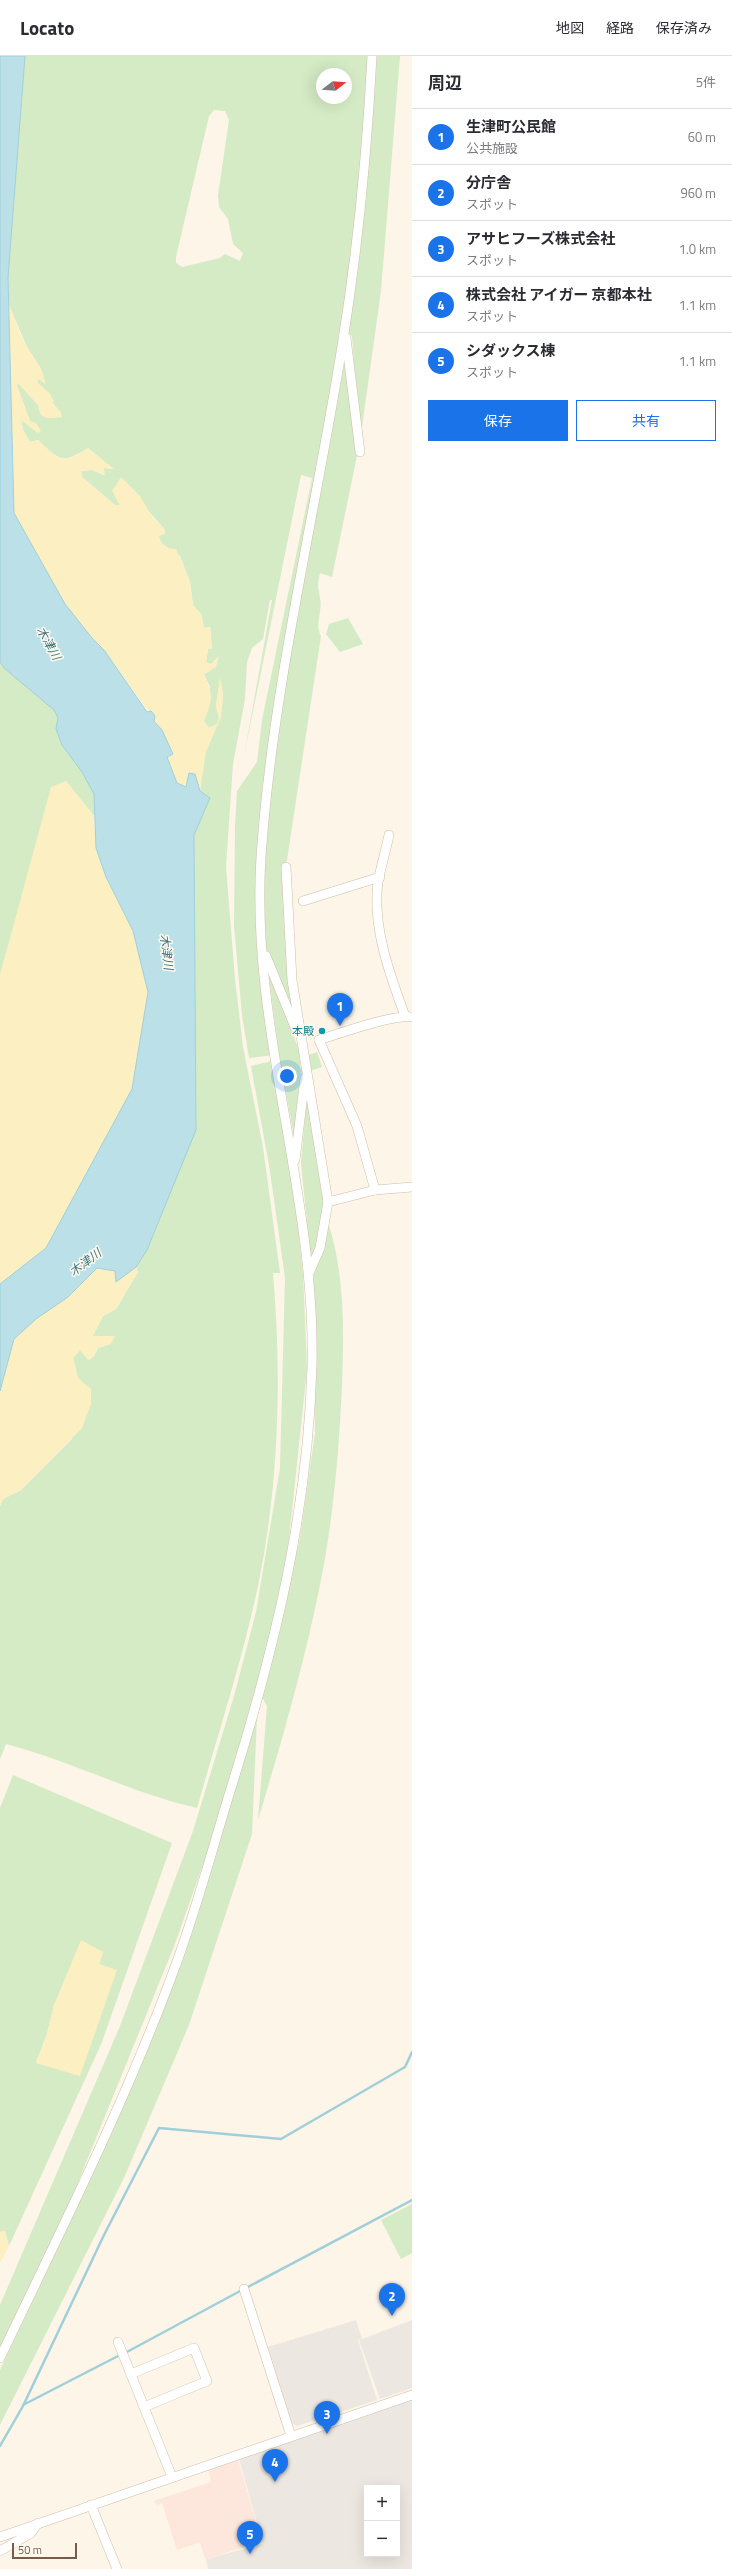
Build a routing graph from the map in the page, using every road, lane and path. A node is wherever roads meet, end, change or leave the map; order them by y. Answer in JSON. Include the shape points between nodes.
{"nodes":[{"id":1,"x":372,"y":56,"type":"edge"},
{"id":2,"x":344,"y":335,"type":"junction"},
{"id":3,"x":360,"y":452,"type":"dead end"},
{"id":4,"x":389,"y":835,"type":"dead end"},
{"id":5,"x":286,"y":867,"type":"dead end"},
{"id":6,"x":380,"y":877,"type":"junction"},
{"id":7,"x":304,"y":901,"type":"dead end"},
{"id":8,"x":262,"y":953,"type":"junction"},
{"id":9,"x":409,"y":1017,"type":"edge"},
{"id":10,"x":319,"y":1040,"type":"junction"},
{"id":11,"x":305,"y":1053,"type":"junction"},
{"id":12,"x":294,"y":1163,"type":"junction"},
{"id":13,"x":412,"y":1187,"type":"edge"},
{"id":14,"x":375,"y":1190,"type":"junction"},
{"id":15,"x":328,"y":1202,"type":"junction"},
{"id":16,"x":309,"y":1273,"type":"junction"},
{"id":17,"x":244,"y":2289,"type":"dead end"},
{"id":18,"x":118,"y":2342,"type":"dead end"},
{"id":19,"x":0,"y":2358,"type":"edge"},
{"id":20,"x":131,"y":2374,"type":"junction"},
{"id":21,"x":412,"y":2395,"type":"edge"},
{"id":22,"x":144,"y":2407,"type":"junction"},
{"id":23,"x":291,"y":2436,"type":"junction"},
{"id":24,"x":172,"y":2477,"type":"junction"},
{"id":25,"x":91,"y":2505,"type":"junction"},
{"id":26,"x":38,"y":2523,"type":"junction"},
{"id":27,"x":0,"y":2537,"type":"edge"},
{"id":28,"x":0,"y":2551,"type":"edge"},
{"id":29,"x":117,"y":2569,"type":"edge"}],
"edges":[{"from":1,"to":2,"type":"street","via":[[367,137]]},
{"from":2,"to":3,"type":"street","via":[[348,342]]},
{"from":2,"to":8,"type":"street","via":[[273,734],[260,869]]},
{"from":4,"to":6,"type":"street"},
{"from":5,"to":11,"type":"street","via":[[292,980]]},
{"from":6,"to":7,"type":"street"},
{"from":6,"to":9,"type":"street","via":[[377,908],[381,934],[392,980]]},
{"from":8,"to":11,"type":"street","via":[[266,954]]},
{"from":8,"to":12,"type":"street","via":[[275,1058]]},
{"from":9,"to":10,"type":"street"},
{"from":10,"to":11,"type":"street","via":[[316,1050]]},
{"from":10,"to":14,"type":"street","via":[[357,1126]]},
{"from":11,"to":12,"type":"street","via":[[303,1067],[306,1083]]},
{"from":11,"to":15,"type":"street"},
{"from":12,"to":16,"type":"street"},
{"from":13,"to":14,"type":"street"},
{"from":14,"to":15,"type":"street"},
{"from":15,"to":16,"type":"street","via":[[320,1248]]},
{"from":16,"to":19,"type":"street","via":[[312,1364],[297,1532],[279,1619],[257,1704],[176,1966],[109,2125]]},
{"from":17,"to":23,"type":"street"},
{"from":18,"to":20,"type":"street"},
{"from":20,"to":22,"type":"street"},
{"from":20,"to":22,"type":"street","via":[[194,2348],[197,2355],[207,2381]]},
{"from":21,"to":23,"type":"street"},
{"from":22,"to":24,"type":"street"},
{"from":23,"to":24,"type":"street"},
{"from":24,"to":25,"type":"street"},
{"from":25,"to":26,"type":"street"},
{"from":25,"to":29,"type":"street"},
{"from":26,"to":27,"type":"street"},
{"from":26,"to":28,"type":"street","via":[[32,2533]]}]}
